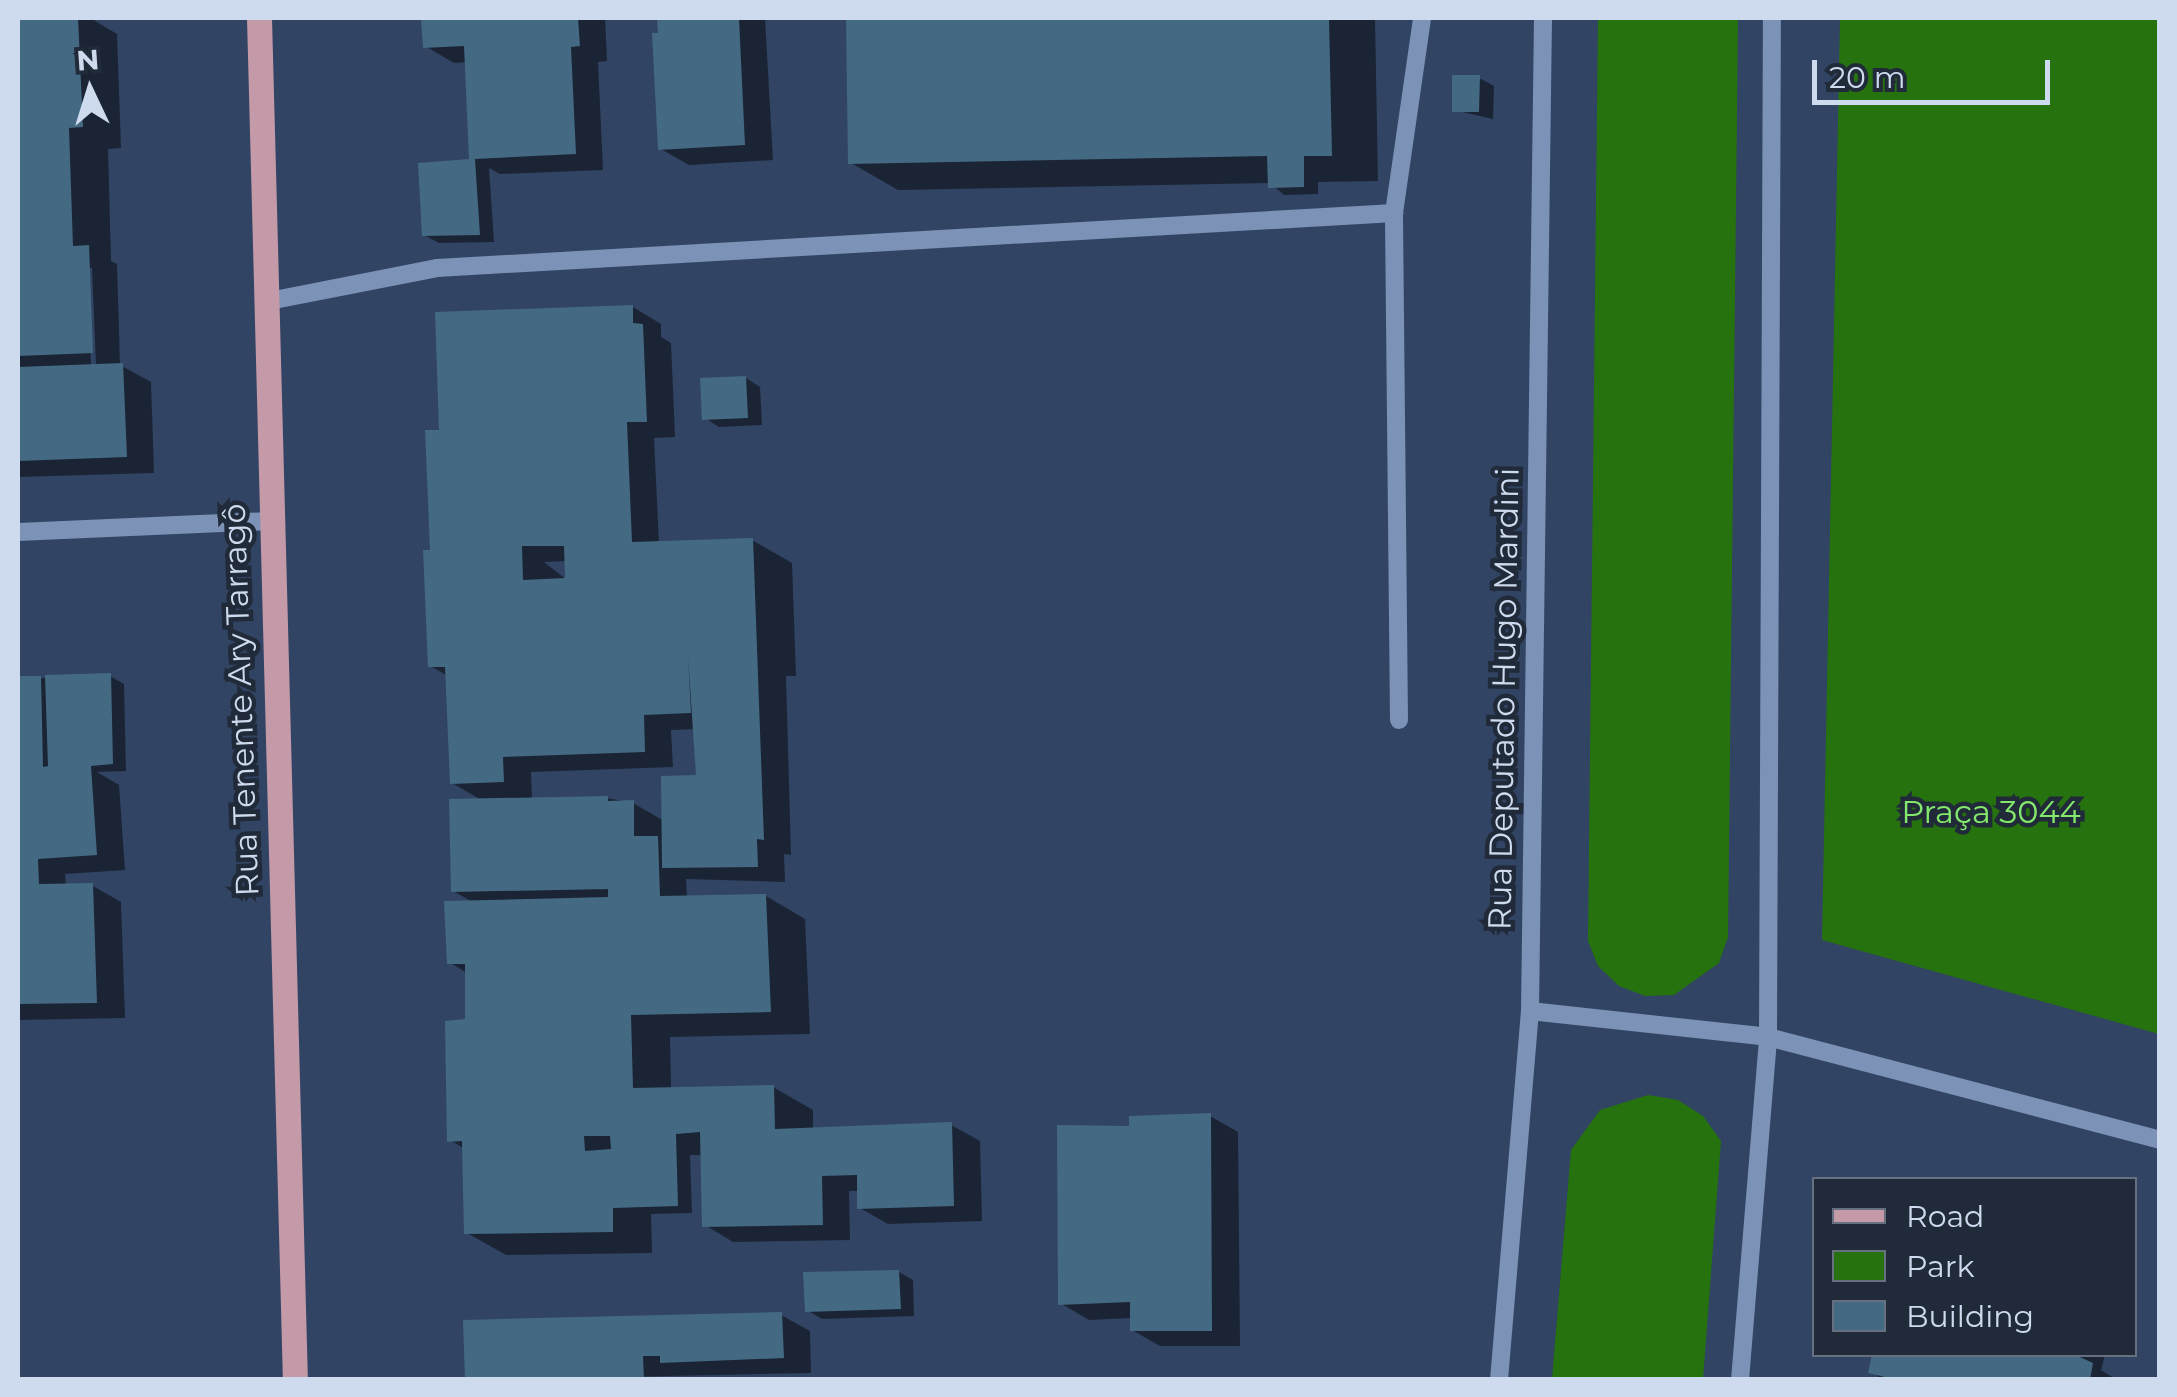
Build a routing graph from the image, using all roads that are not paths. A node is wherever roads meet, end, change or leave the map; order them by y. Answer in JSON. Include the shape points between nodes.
{"nodes":[{"id":1,"x":258,"y":18,"type":"edge"},
{"id":2,"x":1422,"y":18,"type":"edge"},
{"id":3,"x":1543,"y":18,"type":"edge"},
{"id":4,"x":1772,"y":18,"type":"edge"},
{"id":5,"x":1394,"y":213,"type":"junction"},
{"id":6,"x":264,"y":302,"type":"junction"},
{"id":7,"x":268,"y":522,"type":"junction"},
{"id":8,"x":18,"y":532,"type":"edge"},
{"id":9,"x":1399,"y":720,"type":"dead end"},
{"id":10,"x":1530,"y":1010,"type":"junction"},
{"id":11,"x":1768,"y":1038,"type":"junction"},
{"id":12,"x":2160,"y":1140,"type":"edge"},
{"id":13,"x":295,"y":1380,"type":"edge"},
{"id":14,"x":1500,"y":1380,"type":"edge"},
{"id":15,"x":1740,"y":1380,"type":"edge"}],
"edges":[{"from":1,"to":6,"type":"main road","name":"Rua Tenente Ary Tarragô"},
{"from":2,"to":5,"type":"street"},
{"from":3,"to":10,"type":"street","name":"Rua Deputado Hugo Mardini"},
{"from":4,"to":11,"type":"street"},
{"from":5,"to":6,"type":"street","via":[[437,268]]},
{"from":5,"to":9,"type":"street"},
{"from":6,"to":7,"type":"main road","name":"Rua Tenente Ary Tarragô"},
{"from":7,"to":8,"type":"street"},
{"from":7,"to":13,"type":"main road","name":"Rua Tenente Ary Tarragô"},
{"from":10,"to":11,"type":"street"},
{"from":10,"to":14,"type":"street","name":"Rua Deputado Hugo Mardini"},
{"from":11,"to":12,"type":"street"},
{"from":11,"to":15,"type":"street"}]}
